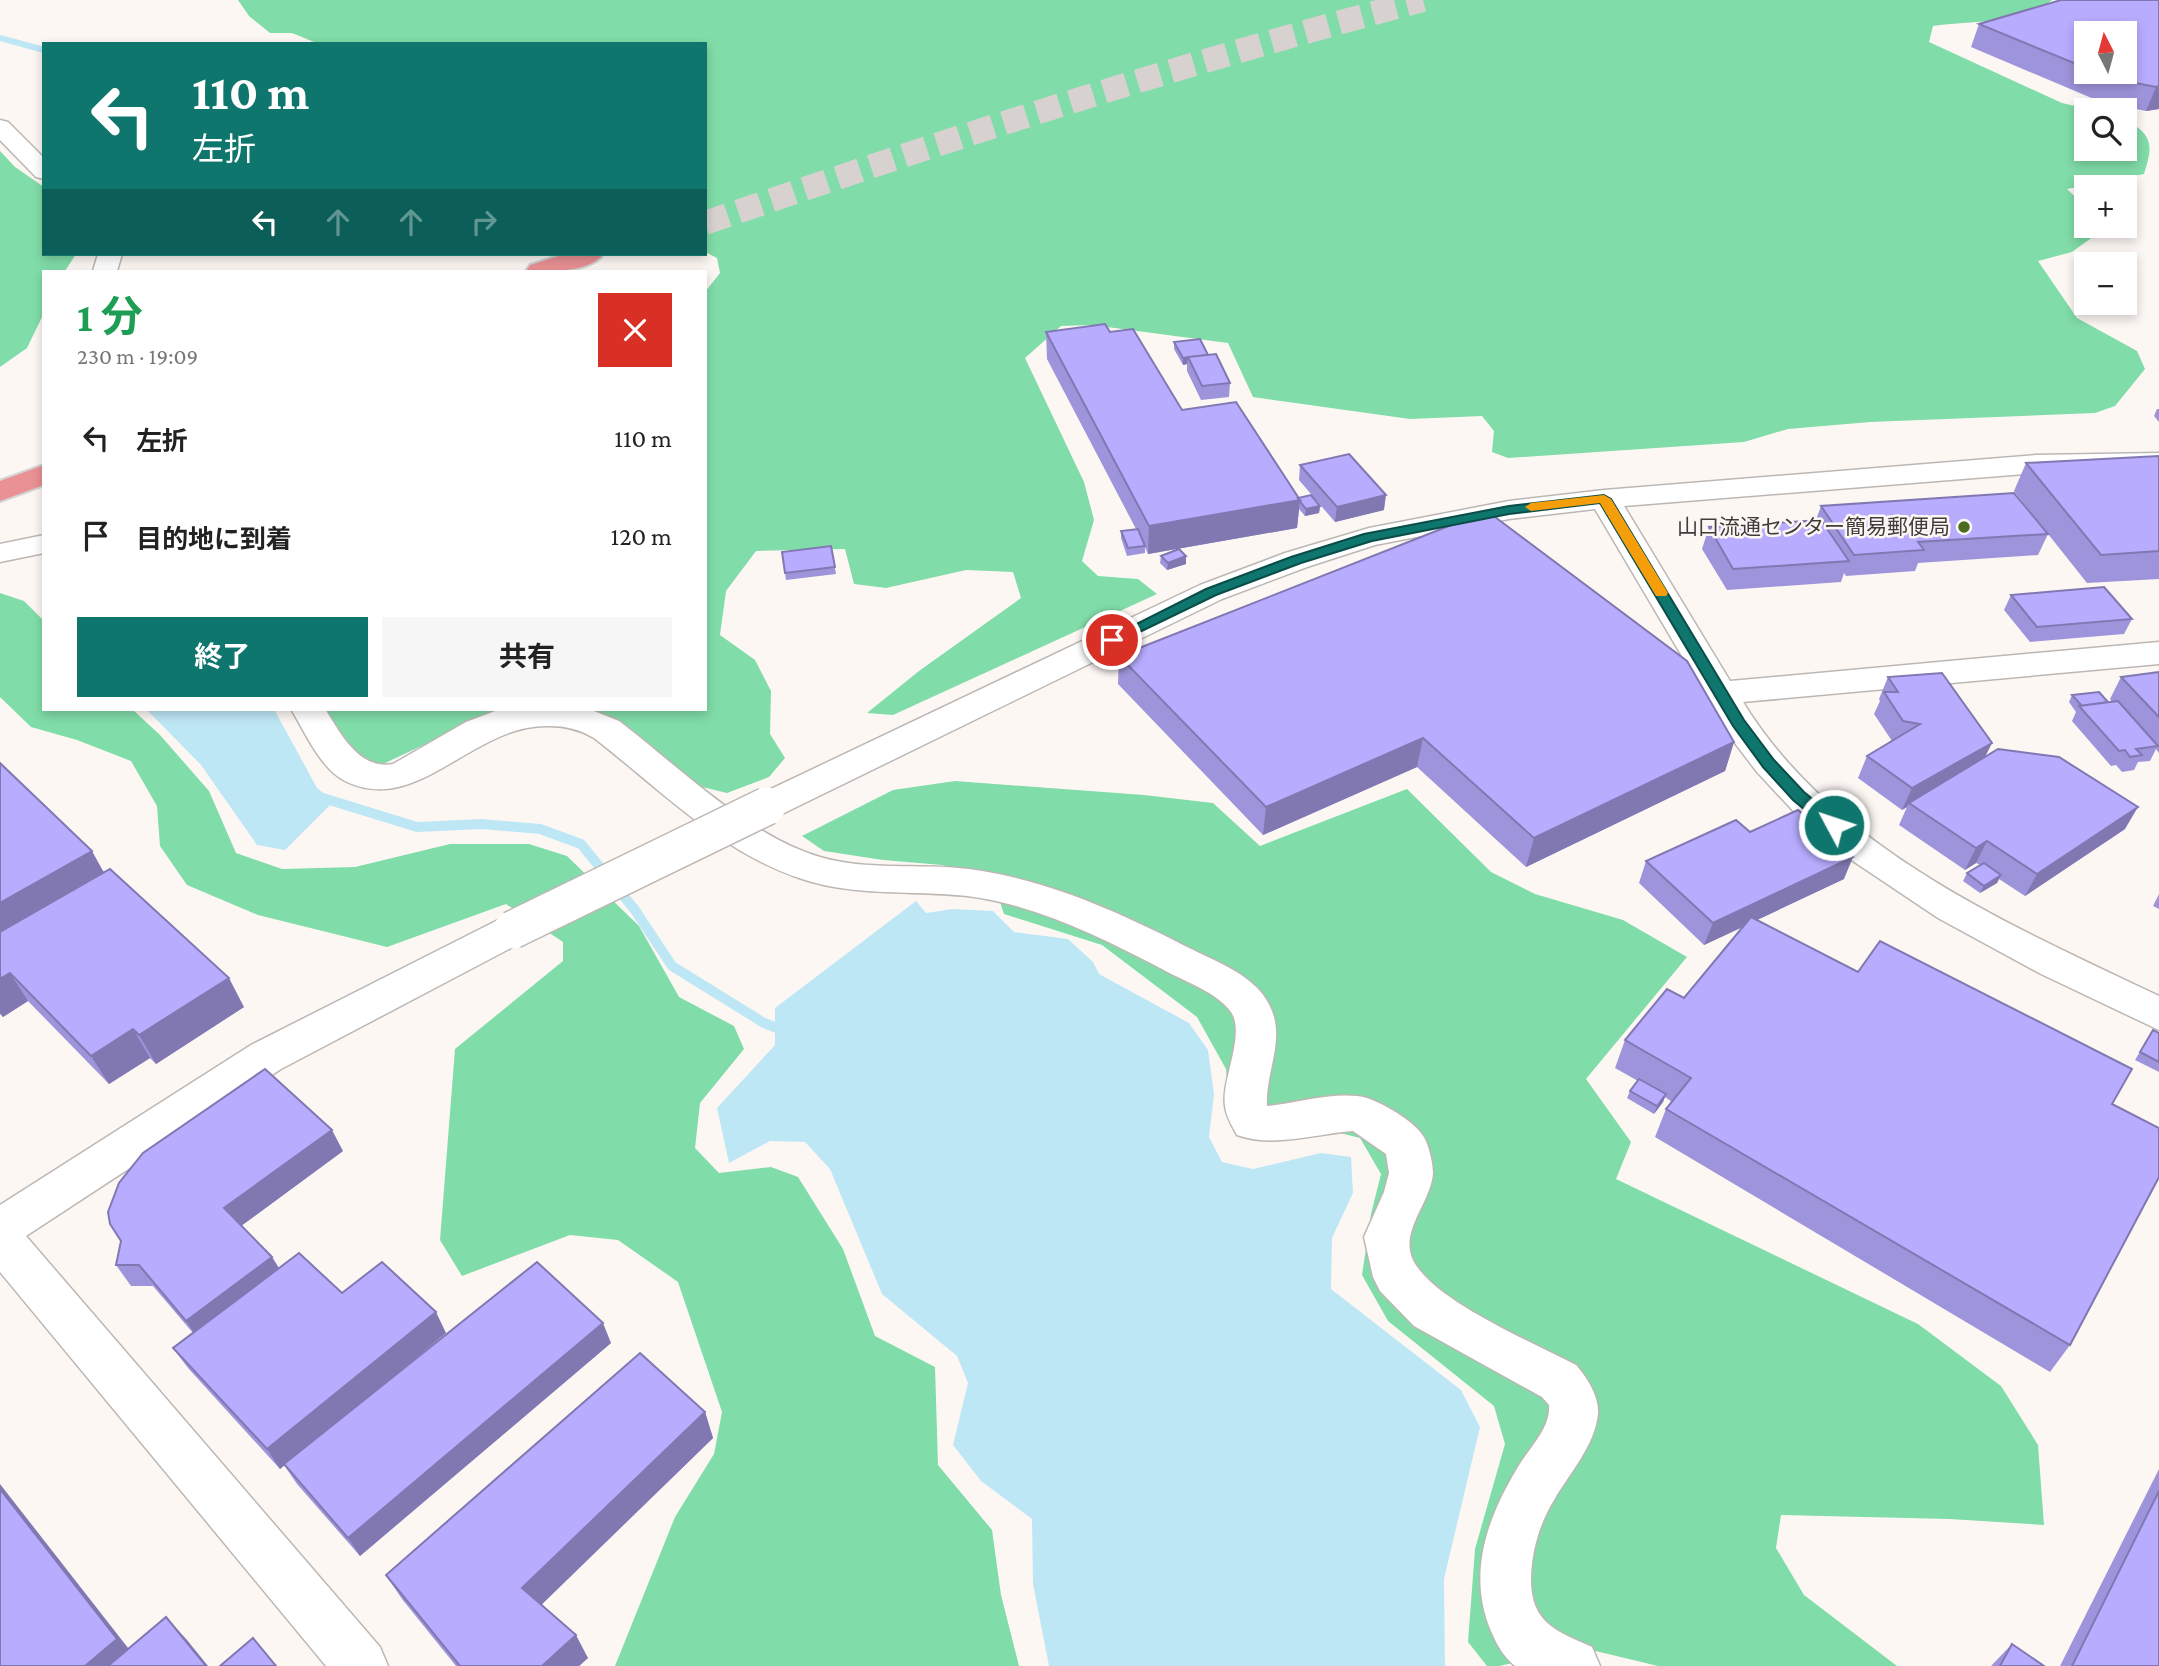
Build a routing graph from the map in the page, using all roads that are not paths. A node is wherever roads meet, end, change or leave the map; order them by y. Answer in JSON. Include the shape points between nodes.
{"nodes":[{"id":1,"x":0,"y":127,"type":"edge"},
{"id":2,"x":42,"y":170,"type":"edge"},
{"id":3,"x":584,"y":256,"type":"edge"},
{"id":4,"x":611,"y":256,"type":"edge"},
{"id":5,"x":543,"y":270,"type":"edge"},
{"id":6,"x":571,"y":270,"type":"edge"},
{"id":7,"x":42,"y":451,"type":"edge"},
{"id":8,"x":42,"y":461,"type":"edge"},
{"id":9,"x":2159,"y":462,"type":"edge"},
{"id":10,"x":0,"y":467,"type":"edge"},
{"id":11,"x":42,"y":475,"type":"edge"},
{"id":12,"x":0,"y":478,"type":"edge"},
{"id":13,"x":0,"y":492,"type":"edge"},
{"id":14,"x":1604,"y":499,"type":"junction"},
{"id":15,"x":42,"y":544,"type":"edge"},
{"id":16,"x":0,"y":553,"type":"edge"},
{"id":17,"x":2159,"y":653,"type":"edge"},
{"id":18,"x":1721,"y":693,"type":"junction"},
{"id":19,"x":309,"y":711,"type":"edge"},
{"id":20,"x":2159,"y":1014,"type":"edge"},
{"id":21,"x":0,"y":1229,"type":"edge"},
{"id":22,"x":0,"y":1240,"type":"edge"},
{"id":23,"x":361,"y":1666,"type":"edge"},
{"id":24,"x":1573,"y":1666,"type":"edge"}],
"edges":[{"from":1,"to":2,"type":"street"},
{"from":3,"to":5,"type":"highway"},
{"from":4,"to":6,"type":"highway"},
{"from":7,"to":10,"type":"highway"},
{"from":8,"to":12,"type":"highway"},
{"from":9,"to":14,"type":"street","via":[[2036,464]]},
{"from":11,"to":13,"type":"highway"},
{"from":14,"to":18,"type":"street"},
{"from":14,"to":21,"type":"street","bridge":true,"via":[[1509,510],[1369,537],[1211,592],[512,930],[266,1057]]},
{"from":15,"to":16,"type":"street"},
{"from":17,"to":18,"type":"street"},
{"from":18,"to":20,"type":"street","via":[[1768,763],[1799,796],[1872,856],[1925,893],[2012,942]]},
{"from":19,"to":24,"type":"street","via":[[351,770],[364,776],[399,775],[421,767],[512,717],[562,715],[595,722],[707,809],[795,863],[828,872],[956,881],[1023,892],[1152,946],[1225,985],[1248,1004],[1255,1023],[1246,1104],[1252,1123],[1358,1114],[1406,1145],[1411,1173],[1386,1237],[1396,1277],[1430,1311],[1559,1381],[1572,1396],[1573,1419],[1525,1501],[1508,1550],[1505,1591],[1513,1624],[1531,1646]]},
{"from":22,"to":23,"type":"street"}]}
